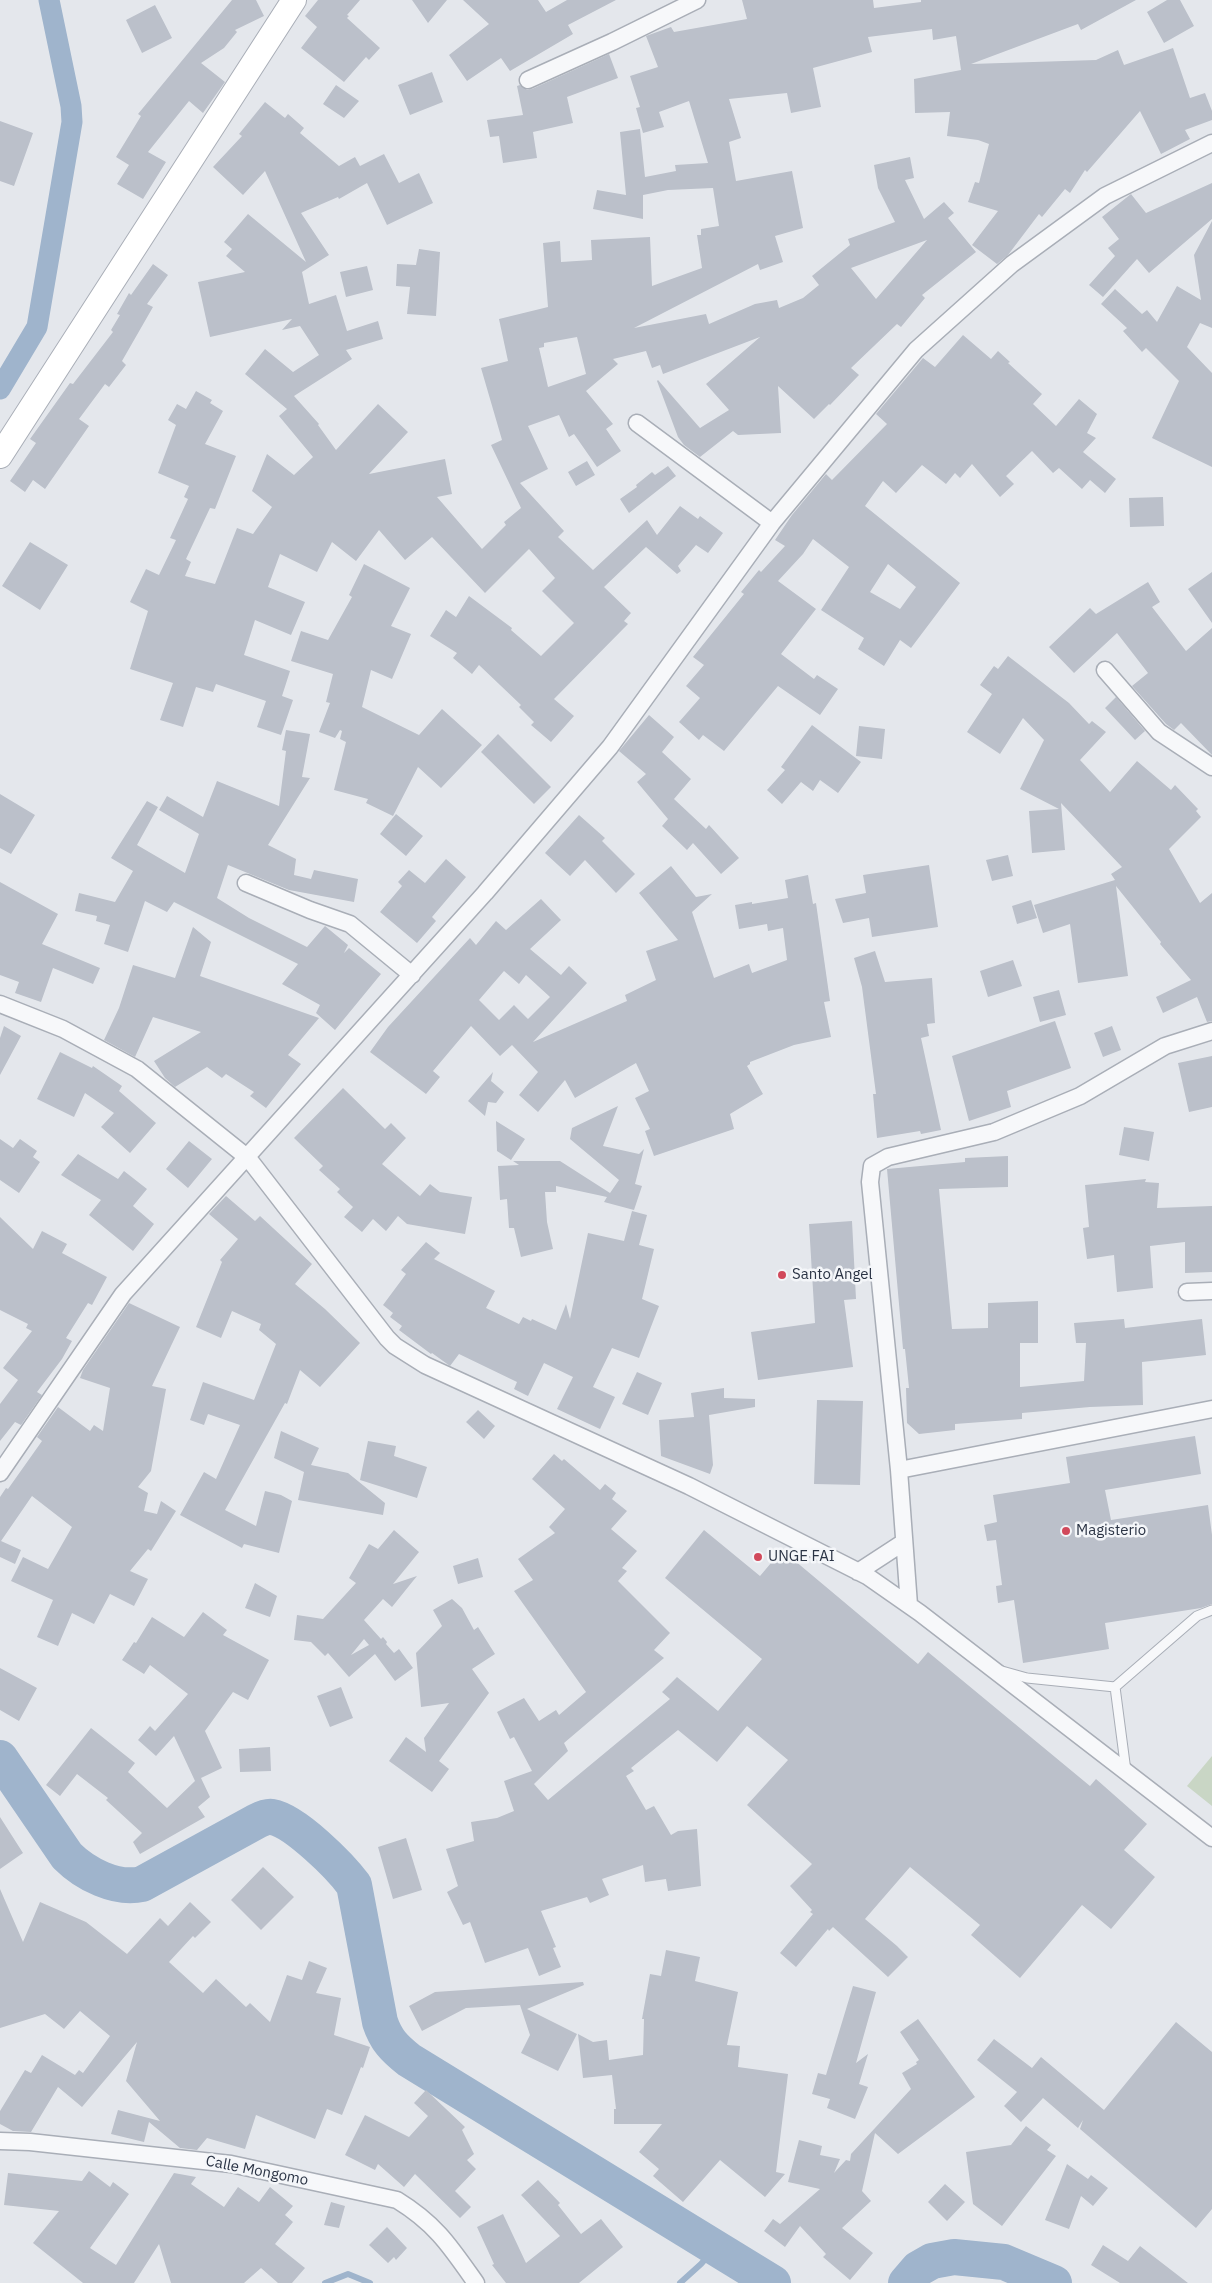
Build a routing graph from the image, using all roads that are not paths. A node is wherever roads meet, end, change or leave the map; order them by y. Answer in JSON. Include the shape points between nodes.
{"nodes":[{"id":1,"x":294,"y":0,"type":"edge"},
{"id":2,"x":697,"y":0,"type":"edge"},
{"id":3,"x":528,"y":80,"type":"dead end"},
{"id":4,"x":1212,"y":143,"type":"edge"},
{"id":5,"x":637,"y":423,"type":"dead end"},
{"id":6,"x":0,"y":456,"type":"edge"},
{"id":7,"x":772,"y":523,"type":"junction"},
{"id":8,"x":1105,"y":670,"type":"dead end"},
{"id":9,"x":1212,"y":766,"type":"edge"},
{"id":10,"x":246,"y":883,"type":"dead end"},
{"id":11,"x":412,"y":975,"type":"junction"},
{"id":12,"x":0,"y":1004,"type":"edge"},
{"id":13,"x":1212,"y":1031,"type":"edge"},
{"id":14,"x":248,"y":1158,"type":"junction"},
{"id":15,"x":1212,"y":1291,"type":"edge"},
{"id":16,"x":1186,"y":1292,"type":"dead end"},
{"id":17,"x":1212,"y":1409,"type":"edge"},
{"id":18,"x":898,"y":1470,"type":"junction"},
{"id":19,"x":0,"y":1473,"type":"edge"},
{"id":20,"x":904,"y":1542,"type":"junction"},
{"id":21,"x":858,"y":1572,"type":"junction"},
{"id":22,"x":909,"y":1605,"type":"junction"},
{"id":23,"x":1212,"y":1610,"type":"edge"},
{"id":24,"x":990,"y":1667,"type":"junction"},
{"id":25,"x":1115,"y":1687,"type":"junction"},
{"id":26,"x":1127,"y":1772,"type":"junction"},
{"id":27,"x":1212,"y":1838,"type":"edge"},
{"id":28,"x":0,"y":2141,"type":"edge"},
{"id":29,"x":476,"y":2283,"type":"edge"}],
"edges":[{"from":1,"to":6,"type":"main road"},
{"from":2,"to":3,"type":"street"},
{"from":4,"to":7,"type":"street","via":[[1105,196],[1012,264],[916,350]]},
{"from":5,"to":7,"type":"street"},
{"from":7,"to":11,"type":"street","via":[[610,747]]},
{"from":8,"to":9,"type":"street","via":[[1158,732]]},
{"from":10,"to":11,"type":"street","via":[[350,924]]},
{"from":11,"to":14,"type":"street"},
{"from":12,"to":14,"type":"street","via":[[64,1029],[137,1069]]},
{"from":13,"to":18,"type":"street","via":[[1165,1046],[1080,1096],[994,1132],[888,1157],[872,1166],[870,1182]]},
{"from":14,"to":19,"type":"street","via":[[123,1294]]},
{"from":14,"to":21,"type":"street","via":[[395,1346],[425,1365],[689,1486]]},
{"from":15,"to":16,"type":"street"},
{"from":17,"to":18,"type":"street"},
{"from":18,"to":20,"type":"street"},
{"from":20,"to":21,"type":"street"},
{"from":20,"to":22,"type":"street"},
{"from":21,"to":22,"type":"street"},
{"from":22,"to":24,"type":"street"},
{"from":23,"to":25,"type":"lane","via":[[1197,1616]]},
{"from":24,"to":25,"type":"lane","via":[[1027,1678]]},
{"from":24,"to":26,"type":"street"},
{"from":25,"to":26,"type":"lane"},
{"from":26,"to":27,"type":"street"},
{"from":28,"to":29,"type":"street","name":"Calle Mongomo","via":[[231,2164],[397,2200],[438,2231]]}]}
